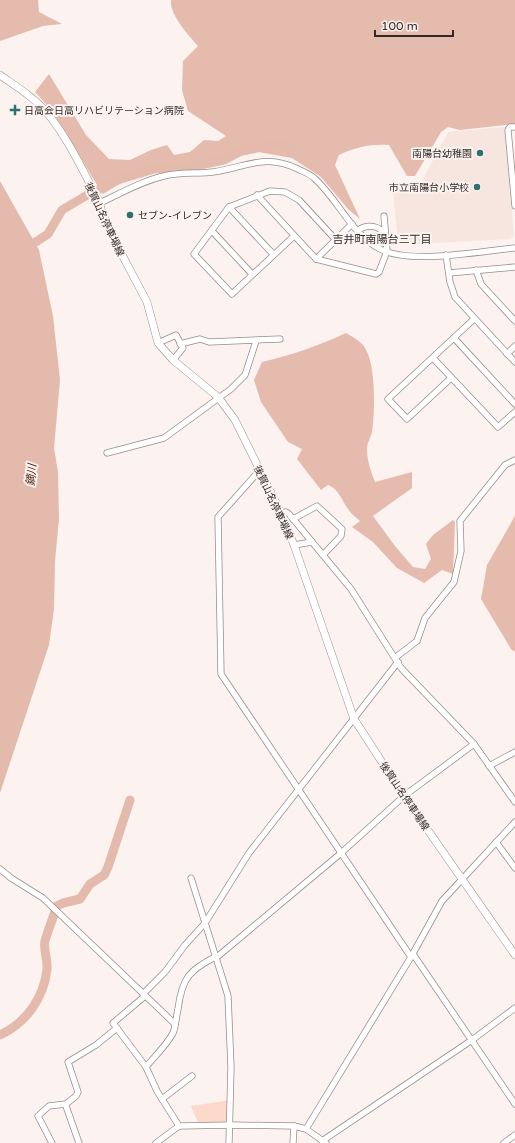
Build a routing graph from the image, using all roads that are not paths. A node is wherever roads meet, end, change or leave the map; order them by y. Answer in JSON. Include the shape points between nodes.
{"nodes":[{"id":1,"x":0,"y":75,"type":"edge"},
{"id":2,"x":515,"y":127,"type":"edge"},
{"id":3,"x":510,"y":147,"type":"junction"},
{"id":4,"x":515,"y":153,"type":"edge"},
{"id":5,"x":257,"y":195,"type":"junction"},
{"id":6,"x":515,"y":195,"type":"edge"},
{"id":7,"x":100,"y":203,"type":"junction"},
{"id":8,"x":515,"y":206,"type":"edge"},
{"id":9,"x":229,"y":207,"type":"junction"},
{"id":10,"x":384,"y":216,"type":"dead end"},
{"id":11,"x":352,"y":224,"type":"junction"},
{"id":12,"x":358,"y":230,"type":"junction"},
{"id":13,"x":212,"y":231,"type":"junction"},
{"id":14,"x":385,"y":232,"type":"junction"},
{"id":15,"x":294,"y":236,"type":"junction"},
{"id":16,"x":336,"y":240,"type":"junction"},
{"id":17,"x":515,"y":248,"type":"edge"},
{"id":18,"x":387,"y":251,"type":"junction"},
{"id":19,"x":273,"y":254,"type":"junction"},
{"id":20,"x":446,"y":255,"type":"junction"},
{"id":21,"x":316,"y":259,"type":"junction"},
{"id":22,"x":515,"y":267,"type":"edge"},
{"id":23,"x":476,"y":270,"type":"junction"},
{"id":24,"x":449,"y":273,"type":"junction"},
{"id":25,"x":252,"y":274,"type":"junction"},
{"id":26,"x":474,"y":319,"type":"junction"},
{"id":27,"x":515,"y":321,"type":"edge"},
{"id":28,"x":454,"y":338,"type":"junction"},
{"id":29,"x":280,"y":339,"type":"dead end"},
{"id":30,"x":256,"y":341,"type":"junction"},
{"id":31,"x":158,"y":343,"type":"junction"},
{"id":32,"x":180,"y":344,"type":"junction"},
{"id":33,"x":515,"y":346,"type":"edge"},
{"id":34,"x":507,"y":354,"type":"junction"},
{"id":35,"x":433,"y":358,"type":"junction"},
{"id":36,"x":173,"y":360,"type":"junction"},
{"id":37,"x":515,"y":362,"type":"edge"},
{"id":38,"x":451,"y":378,"type":"junction"},
{"id":39,"x":218,"y":397,"type":"junction"},
{"id":40,"x":515,"y":404,"type":"edge"},
{"id":41,"x":515,"y":412,"type":"edge"},
{"id":42,"x":107,"y":452,"type":"dead end"},
{"id":43,"x":515,"y":460,"type":"edge"},
{"id":44,"x":260,"y":470,"type":"junction"},
{"id":45,"x":281,"y":514,"type":"junction"},
{"id":46,"x":294,"y":519,"type":"junction"},
{"id":47,"x":312,"y":542,"type":"junction"},
{"id":48,"x":294,"y":545,"type":"junction"},
{"id":49,"x":323,"y":555,"type":"junction"},
{"id":50,"x":397,"y":660,"type":"junction"},
{"id":51,"x":354,"y":719,"type":"junction"},
{"id":52,"x":474,"y":744,"type":"junction"},
{"id":53,"x":515,"y":752,"type":"edge"},
{"id":54,"x":489,"y":766,"type":"junction"},
{"id":55,"x":298,"y":789,"type":"junction"},
{"id":56,"x":404,"y":796,"type":"junction"},
{"id":57,"x":515,"y":800,"type":"edge"},
{"id":58,"x":515,"y":822,"type":"edge"},
{"id":59,"x":496,"y":842,"type":"junction"},
{"id":60,"x":340,"y":854,"type":"junction"},
{"id":61,"x":515,"y":868,"type":"edge"},
{"id":62,"x":0,"y":869,"type":"edge"},
{"id":63,"x":191,"y":878,"type":"dead end"},
{"id":64,"x":462,"y":878,"type":"junction"},
{"id":65,"x":205,"y":923,"type":"junction"},
{"id":66,"x":515,"y":955,"type":"edge"},
{"id":67,"x":217,"y":956,"type":"junction"},
{"id":68,"x":412,"y":956,"type":"junction"},
{"id":69,"x":144,"y":995,"type":"junction"},
{"id":70,"x":515,"y":1008,"type":"edge"},
{"id":71,"x":176,"y":1024,"type":"junction"},
{"id":72,"x":117,"y":1028,"type":"junction"},
{"id":73,"x":472,"y":1040,"type":"junction"},
{"id":74,"x":146,"y":1067,"type":"junction"},
{"id":75,"x":192,"y":1076,"type":"dead end"},
{"id":76,"x":162,"y":1099,"type":"junction"},
{"id":77,"x":66,"y":1104,"type":"junction"},
{"id":78,"x":515,"y":1104,"type":"edge"},
{"id":79,"x":231,"y":1125,"type":"junction"},
{"id":80,"x":179,"y":1126,"type":"junction"},
{"id":81,"x":294,"y":1126,"type":"junction"},
{"id":82,"x":306,"y":1129,"type":"junction"},
{"id":83,"x":515,"y":1135,"type":"edge"},
{"id":84,"x":324,"y":1142,"type":"edge"},
{"id":85,"x":52,"y":1143,"type":"edge"},
{"id":86,"x":79,"y":1143,"type":"edge"},
{"id":87,"x":156,"y":1143,"type":"edge"},
{"id":88,"x":229,"y":1143,"type":"edge"},
{"id":89,"x":293,"y":1143,"type":"edge"},
{"id":90,"x":504,"y":1143,"type":"edge"}],
"edges":[{"from":1,"to":7,"type":"main road","name":"後賀山名停車場線","via":[[26,93],[48,114],[72,151]]},
{"from":2,"to":3,"type":"street","via":[[508,130]]},
{"from":3,"to":4,"type":"street"},
{"from":3,"to":6,"type":"street"},
{"from":5,"to":9,"type":"street"},
{"from":5,"to":15,"type":"street"},
{"from":5,"to":16,"type":"street","via":[[275,190],[293,195]]},
{"from":6,"to":8,"type":"street"},
{"from":7,"to":11,"type":"street","via":[[146,181],[166,175],[215,171],[258,161],[278,162],[313,176],[330,192]]},
{"from":7,"to":31,"type":"main road","name":"後賀山名停車場線","via":[[120,251],[147,302]]},
{"from":9,"to":13,"type":"street"},
{"from":9,"to":19,"type":"street"},
{"from":10,"to":14,"type":"street"},
{"from":11,"to":12,"type":"street"},
{"from":11,"to":16,"type":"street"},
{"from":12,"to":14,"type":"street","via":[[372,226]]},
{"from":12,"to":18,"type":"street","via":[[370,243]]},
{"from":13,"to":25,"type":"street"},
{"from":13,"to":25,"type":"street","via":[[194,254],[232,294]]},
{"from":14,"to":18,"type":"street"},
{"from":15,"to":19,"type":"street"},
{"from":15,"to":21,"type":"street"},
{"from":16,"to":21,"type":"street"},
{"from":17,"to":20,"type":"street"},
{"from":18,"to":20,"type":"street","via":[[409,256]]},
{"from":18,"to":21,"type":"street","via":[[376,274]]},
{"from":19,"to":25,"type":"street"},
{"from":20,"to":24,"type":"street"},
{"from":22,"to":23,"type":"street"},
{"from":23,"to":24,"type":"street"},
{"from":23,"to":27,"type":"street","via":[[481,284]]},
{"from":24,"to":26,"type":"street","via":[[455,297]]},
{"from":26,"to":28,"type":"street"},
{"from":26,"to":34,"type":"street"},
{"from":28,"to":35,"type":"street"},
{"from":28,"to":40,"type":"street"},
{"from":29,"to":30,"type":"street"},
{"from":30,"to":32,"type":"street","via":[[209,342],[200,339]]},
{"from":30,"to":39,"type":"street","via":[[245,375],[231,389]]},
{"from":31,"to":32,"type":"street","via":[[176,335]]},
{"from":31,"to":36,"type":"main road","name":"後賀山名停車場線"},
{"from":32,"to":36,"type":"street","via":[[182,348]]},
{"from":33,"to":34,"type":"street"},
{"from":34,"to":37,"type":"street"},
{"from":35,"to":38,"type":"street"},
{"from":35,"to":38,"type":"street","via":[[388,399],[407,419]]},
{"from":36,"to":39,"type":"main road","name":"後賀山名停車場線"},
{"from":38,"to":41,"type":"street","via":[[498,427]]},
{"from":39,"to":42,"type":"street","via":[[164,438]]},
{"from":39,"to":44,"type":"main road","name":"後賀山名停車場線","via":[[235,420]]},
{"from":43,"to":50,"type":"street","via":[[505,465],[460,521],[461,551],[454,582],[425,618],[417,641]]},
{"from":44,"to":45,"type":"main road","name":"後賀山名停車場線"},
{"from":44,"to":55,"type":"street","via":[[218,517],[221,674]]},
{"from":45,"to":46,"type":"street","via":[[286,512]]},
{"from":45,"to":48,"type":"main road","name":"後賀山名停車場線"},
{"from":46,"to":47,"type":"street"},
{"from":46,"to":49,"type":"street","via":[[317,506],[342,529],[342,536]]},
{"from":47,"to":48,"type":"street"},
{"from":47,"to":49,"type":"street"},
{"from":48,"to":51,"type":"main road","name":"後賀山名停車場線"},
{"from":49,"to":50,"type":"street","via":[[351,589]]},
{"from":50,"to":51,"type":"street"},
{"from":50,"to":52,"type":"street"},
{"from":51,"to":55,"type":"street"},
{"from":51,"to":56,"type":"main road","name":"後賀山名停車場線"},
{"from":52,"to":54,"type":"street"},
{"from":52,"to":56,"type":"street"},
{"from":53,"to":54,"type":"street"},
{"from":54,"to":57,"type":"street"},
{"from":55,"to":60,"type":"street"},
{"from":55,"to":65,"type":"street","via":[[250,852]]},
{"from":56,"to":60,"type":"street"},
{"from":56,"to":64,"type":"main road","name":"後賀山名停車場線"},
{"from":58,"to":59,"type":"street"},
{"from":59,"to":61,"type":"street"},
{"from":59,"to":64,"type":"street"},
{"from":60,"to":67,"type":"street"},
{"from":60,"to":68,"type":"street"},
{"from":62,"to":69,"type":"street","via":[[43,898]]},
{"from":63,"to":65,"type":"street"},
{"from":64,"to":66,"type":"main road","name":"後賀山名停車場線"},
{"from":64,"to":68,"type":"street","via":[[442,901]]},
{"from":65,"to":67,"type":"street"},
{"from":65,"to":69,"type":"street"},
{"from":67,"to":71,"type":"street","via":[[191,971],[184,981]]},
{"from":67,"to":79,"type":"street","via":[[228,996]]},
{"from":68,"to":73,"type":"street"},
{"from":68,"to":82,"type":"street"},
{"from":69,"to":71,"type":"street"},
{"from":69,"to":72,"type":"street","via":[[113,1023]]},
{"from":70,"to":73,"type":"street"},
{"from":71,"to":74,"type":"street","via":[[169,1039]]},
{"from":72,"to":74,"type":"street"},
{"from":72,"to":77,"type":"street","via":[[68,1062],[78,1092]]},
{"from":73,"to":78,"type":"street"},
{"from":73,"to":84,"type":"street"},
{"from":74,"to":76,"type":"street","via":[[156,1092]]},
{"from":75,"to":76,"type":"street"},
{"from":76,"to":80,"type":"street"},
{"from":77,"to":85,"type":"street","via":[[49,1106],[38,1116]]},
{"from":77,"to":86,"type":"street"},
{"from":79,"to":80,"type":"street"},
{"from":79,"to":81,"type":"street"},
{"from":79,"to":88,"type":"street"},
{"from":80,"to":87,"type":"street"},
{"from":81,"to":82,"type":"street"},
{"from":81,"to":89,"type":"street"},
{"from":82,"to":84,"type":"street"},
{"from":83,"to":90,"type":"street"}]}
